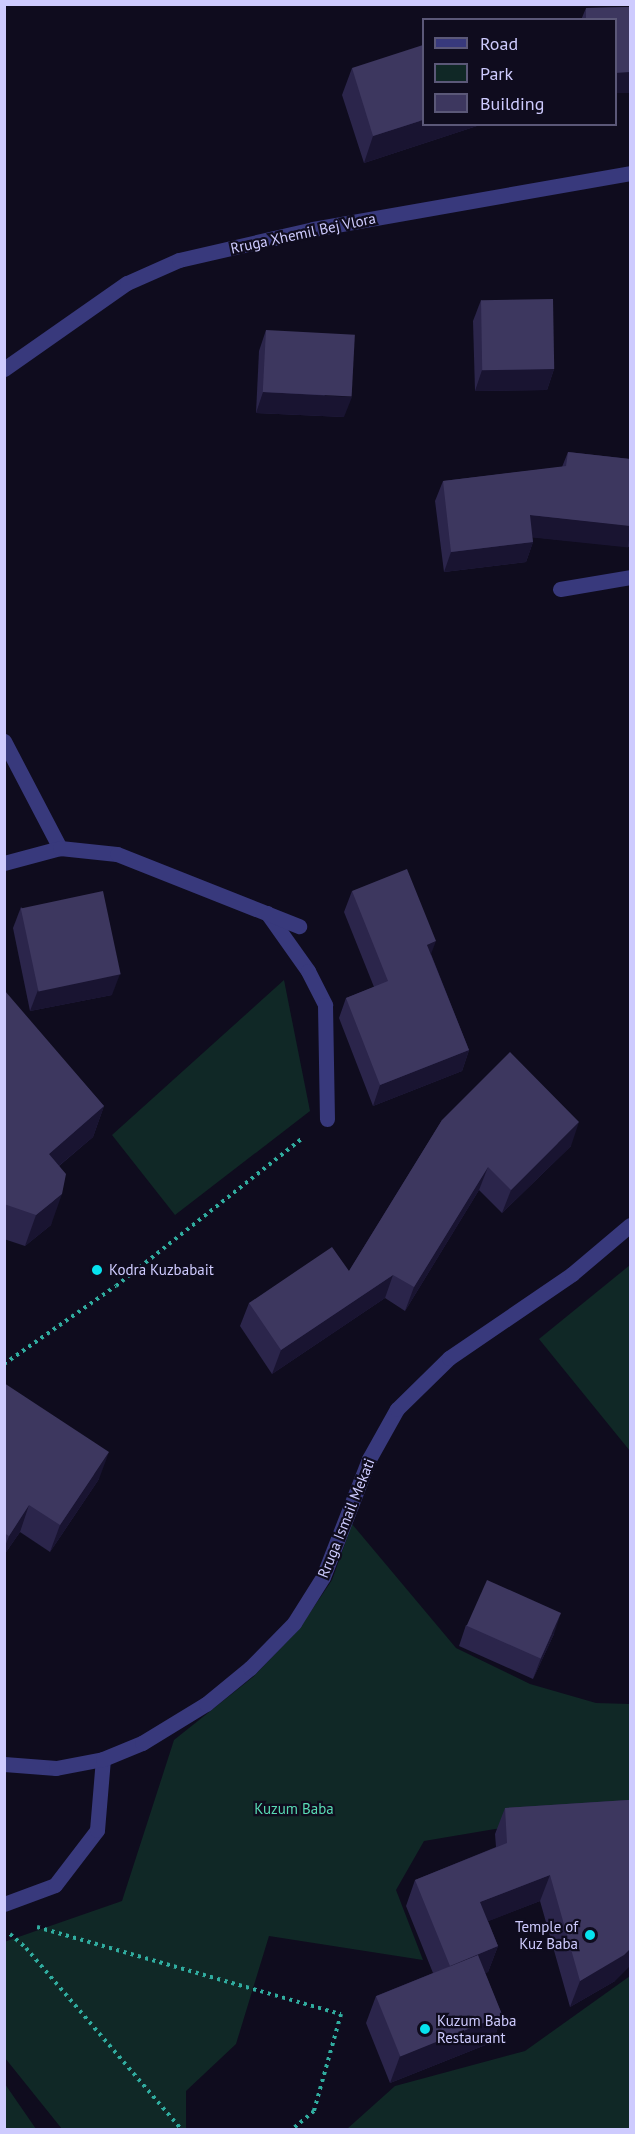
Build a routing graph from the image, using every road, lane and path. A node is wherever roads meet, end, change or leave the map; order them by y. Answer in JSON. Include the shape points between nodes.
{"nodes":[{"id":1,"x":630,"y":173,"type":"edge"},
{"id":2,"x":4,"y":369,"type":"edge"},
{"id":3,"x":630,"y":577,"type":"edge"},
{"id":4,"x":560,"y":589,"type":"dead end"},
{"id":5,"x":4,"y":741,"type":"edge"},
{"id":6,"x":60,"y":848,"type":"junction"},
{"id":7,"x":4,"y":863,"type":"edge"},
{"id":8,"x":267,"y":913,"type":"junction"},
{"id":9,"x":299,"y":926,"type":"dead end"},
{"id":10,"x":327,"y":1119,"type":"joint"},
{"id":11,"x":630,"y":1225,"type":"edge"},
{"id":12,"x":4,"y":1364,"type":"edge"},
{"id":13,"x":103,"y":1759,"type":"junction"},
{"id":14,"x":4,"y":1764,"type":"edge"},
{"id":15,"x":4,"y":1904,"type":"edge"},
{"id":16,"x":27,"y":1924,"type":"dead end"},
{"id":17,"x":4,"y":1930,"type":"edge"},
{"id":18,"x":182,"y":2130,"type":"edge"},
{"id":19,"x":291,"y":2130,"type":"edge"}],
"edges":[{"from":1,"to":2,"type":"street","name":"Rruga Xhemil Bej Vlora","via":[[313,229],[179,260],[127,283]]},
{"from":3,"to":4,"type":"street"},
{"from":5,"to":6,"type":"street"},
{"from":6,"to":7,"type":"street"},
{"from":6,"to":8,"type":"street","via":[[117,854]]},
{"from":8,"to":9,"type":"street"},
{"from":8,"to":10,"type":"street","via":[[308,971],[325,1005]]},
{"from":10,"to":12,"type":"path","via":[[116,1286]]},
{"from":11,"to":13,"type":"street","name":"Rruga Ismail Mekati","via":[[572,1274],[449,1358],[397,1409],[369,1459],[323,1577],[287,1631],[206,1704],[142,1743]]},
{"from":13,"to":14,"type":"street","name":"Rruga Ismail Mekati","via":[[56,1768]]},
{"from":13,"to":15,"type":"street","via":[[97,1830],[55,1884]]},
{"from":16,"to":19,"type":"path","via":[[341,2013],[314,2111]]},
{"from":17,"to":18,"type":"path","via":[[26,1948]]}]}
